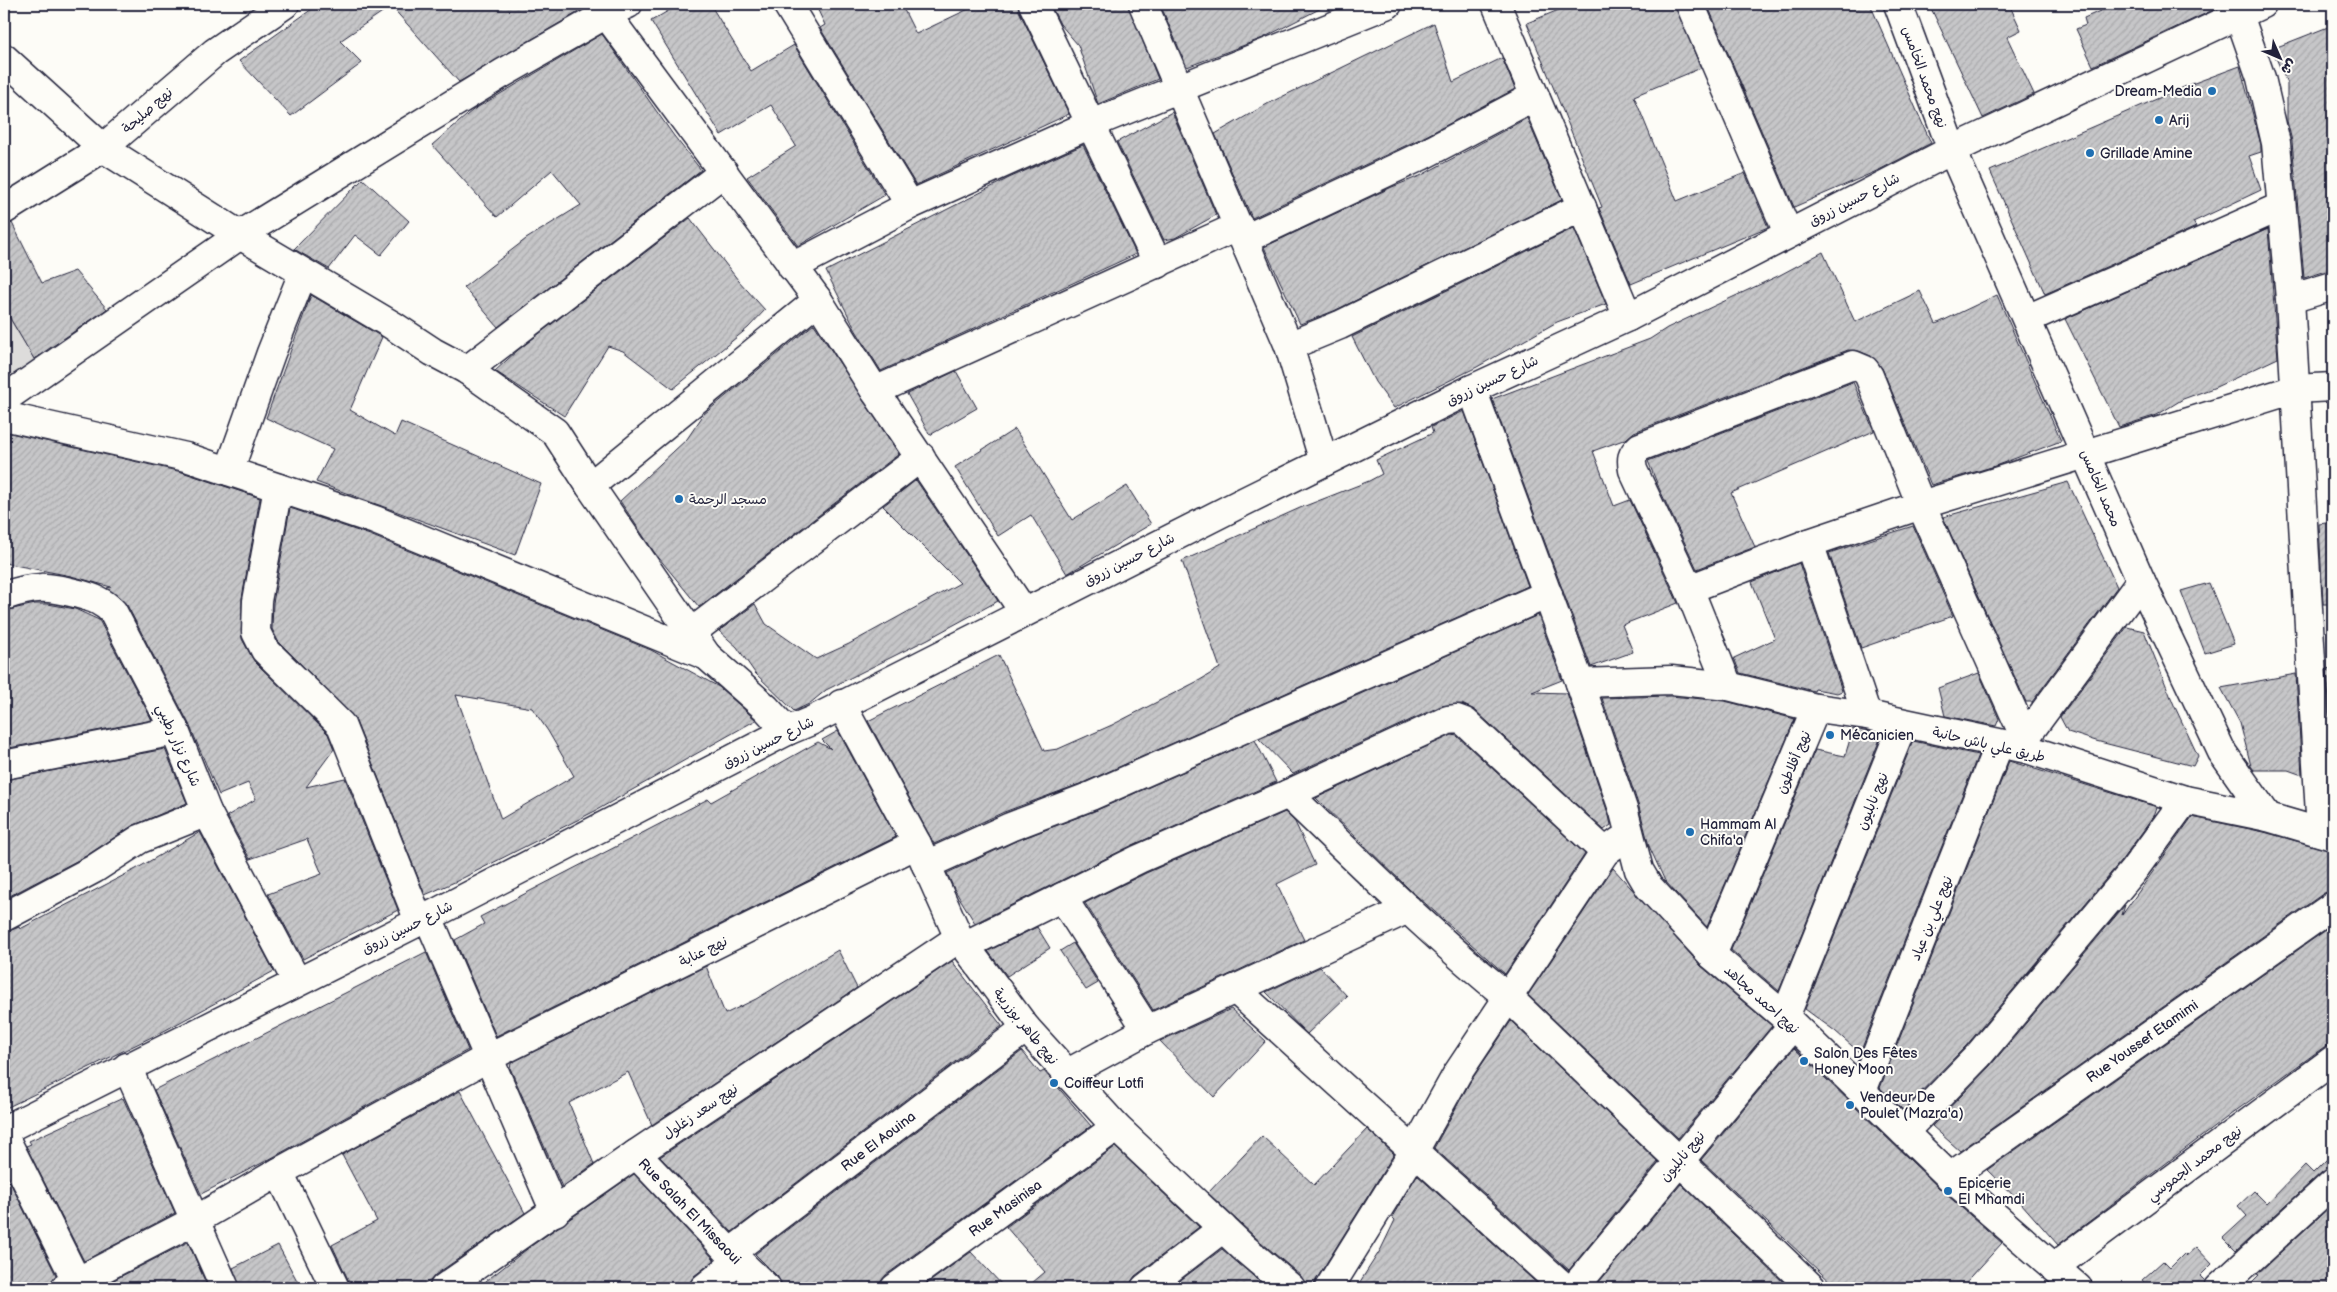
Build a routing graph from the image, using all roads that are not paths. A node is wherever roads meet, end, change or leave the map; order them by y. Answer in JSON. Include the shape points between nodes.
{"nodes":[{"id":1,"x":285,"y":4,"type":"edge"},
{"id":2,"x":787,"y":4,"type":"edge"},
{"id":3,"x":1033,"y":4,"type":"edge"},
{"id":4,"x":1143,"y":4,"type":"edge"},
{"id":5,"x":1388,"y":4,"type":"edge"},
{"id":6,"x":1496,"y":4,"type":"edge"},
{"id":7,"x":1690,"y":4,"type":"edge"},
{"id":8,"x":1898,"y":4,"type":"edge"},
{"id":9,"x":613,"y":7,"type":"edge"},
{"id":10,"x":2250,"y":10,"type":"edge"},
{"id":11,"x":1339,"y":13,"type":"edge"},
{"id":12,"x":4,"y":58,"type":"edge"},
{"id":13,"x":1179,"y":88,"type":"junction"},
{"id":14,"x":1535,"y":96,"type":"junction"},
{"id":15,"x":1091,"y":124,"type":"junction"},
{"id":16,"x":103,"y":148,"type":"junction"},
{"id":17,"x":1952,"y":150,"type":"junction"},
{"id":18,"x":724,"y":172,"type":"junction"},
{"id":19,"x":910,"y":205,"type":"junction"},
{"id":20,"x":1582,"y":207,"type":"junction"},
{"id":21,"x":2280,"y":208,"type":"junction"},
{"id":22,"x":4,"y":210,"type":"edge"},
{"id":23,"x":1242,"y":232,"type":"junction"},
{"id":24,"x":1788,"y":232,"type":"junction"},
{"id":25,"x":240,"y":235,"type":"junction"},
{"id":26,"x":1158,"y":264,"type":"junction"},
{"id":27,"x":792,"y":267,"type":"junction"},
{"id":28,"x":303,"y":273,"type":"junction"},
{"id":29,"x":2333,"y":286,"type":"edge"},
{"id":30,"x":2290,"y":299,"type":"junction"},
{"id":31,"x":818,"y":300,"type":"junction"},
{"id":32,"x":1628,"y":317,"type":"junction"},
{"id":33,"x":2027,"y":319,"type":"junction"},
{"id":34,"x":1289,"y":346,"type":"junction"},
{"id":35,"x":467,"y":370,"type":"junction"},
{"id":36,"x":2333,"y":387,"type":"edge"},
{"id":37,"x":1472,"y":388,"type":"junction"},
{"id":38,"x":2296,"y":389,"type":"junction"},
{"id":39,"x":875,"y":391,"type":"junction"},
{"id":40,"x":4,"y":399,"type":"edge"},
{"id":41,"x":4,"y":416,"type":"edge"},
{"id":42,"x":2087,"y":455,"type":"junction"},
{"id":43,"x":921,"y":456,"type":"junction"},
{"id":44,"x":1324,"y":462,"type":"junction"},
{"id":45,"x":229,"y":470,"type":"junction"},
{"id":46,"x":590,"y":486,"type":"junction"},
{"id":47,"x":278,"y":488,"type":"junction"},
{"id":48,"x":1921,"y":505,"type":"junction"},
{"id":49,"x":1809,"y":543,"type":"junction"},
{"id":50,"x":2140,"y":580,"type":"junction"},
{"id":51,"x":1689,"y":590,"type":"junction"},
{"id":52,"x":1548,"y":594,"type":"junction"},
{"id":53,"x":4,"y":596,"type":"edge"},
{"id":54,"x":1024,"y":612,"type":"junction"},
{"id":55,"x":692,"y":632,"type":"junction"},
{"id":56,"x":707,"y":656,"type":"junction"},
{"id":57,"x":2322,"y":656,"type":"edge"},
{"id":58,"x":1580,"y":682,"type":"junction"},
{"id":59,"x":1728,"y":686,"type":"junction"},
{"id":60,"x":840,"y":704,"type":"junction"},
{"id":61,"x":1816,"y":708,"type":"junction"},
{"id":62,"x":1866,"y":716,"type":"junction"},
{"id":63,"x":1903,"y":724,"type":"junction"},
{"id":64,"x":175,"y":731,"type":"junction"},
{"id":65,"x":787,"y":731,"type":"junction"},
{"id":66,"x":1999,"y":744,"type":"junction"},
{"id":67,"x":2026,"y":744,"type":"junction"},
{"id":68,"x":4,"y":765,"type":"edge"},
{"id":69,"x":1288,"y":794,"type":"junction"},
{"id":70,"x":2185,"y":800,"type":"junction"},
{"id":71,"x":207,"y":812,"type":"junction"},
{"id":72,"x":2268,"y":817,"type":"junction"},
{"id":73,"x":1629,"y":834,"type":"junction"},
{"id":74,"x":2327,"y":834,"type":"edge"},
{"id":75,"x":1605,"y":852,"type":"junction"},
{"id":76,"x":922,"y":854,"type":"junction"},
{"id":77,"x":1062,"y":897,"type":"junction"},
{"id":78,"x":2333,"y":906,"type":"edge"},
{"id":79,"x":1408,"y":909,"type":"junction"},
{"id":80,"x":4,"y":917,"type":"edge"},
{"id":81,"x":424,"y":919,"type":"junction"},
{"id":82,"x":962,"y":942,"type":"junction"},
{"id":83,"x":1712,"y":955,"type":"junction"},
{"id":84,"x":297,"y":982,"type":"junction"},
{"id":85,"x":1235,"y":989,"type":"junction"},
{"id":86,"x":1508,"y":997,"type":"junction"},
{"id":87,"x":1789,"y":1021,"type":"junction"},
{"id":88,"x":1026,"y":1028,"type":"junction"},
{"id":89,"x":1147,"y":1030,"type":"junction"},
{"id":90,"x":489,"y":1057,"type":"junction"},
{"id":91,"x":2333,"y":1060,"type":"edge"},
{"id":92,"x":126,"y":1067,"type":"junction"},
{"id":93,"x":1066,"y":1074,"type":"junction"},
{"id":94,"x":1862,"y":1091,"type":"junction"},
{"id":95,"x":1116,"y":1127,"type":"junction"},
{"id":96,"x":4,"y":1130,"type":"edge"},
{"id":97,"x":1904,"y":1132,"type":"junction"},
{"id":98,"x":4,"y":1136,"type":"edge"},
{"id":99,"x":1413,"y":1153,"type":"junction"},
{"id":100,"x":636,"y":1154,"type":"junction"},
{"id":101,"x":1678,"y":1161,"type":"junction"},
{"id":102,"x":279,"y":1172,"type":"junction"},
{"id":103,"x":1950,"y":1176,"type":"junction"},
{"id":104,"x":2333,"y":1183,"type":"edge"},
{"id":105,"x":555,"y":1212,"type":"junction"},
{"id":106,"x":194,"y":1221,"type":"junction"},
{"id":107,"x":1224,"y":1228,"type":"junction"},
{"id":108,"x":734,"y":1257,"type":"junction"},
{"id":109,"x":2067,"y":1282,"type":"edge"},
{"id":110,"x":74,"y":1286,"type":"edge"},
{"id":111,"x":226,"y":1288,"type":"edge"},
{"id":112,"x":334,"y":1288,"type":"edge"},
{"id":113,"x":444,"y":1288,"type":"edge"},
{"id":114,"x":704,"y":1288,"type":"edge"},
{"id":115,"x":767,"y":1288,"type":"edge"},
{"id":116,"x":895,"y":1288,"type":"edge"},
{"id":117,"x":1145,"y":1288,"type":"edge"},
{"id":118,"x":1291,"y":1288,"type":"edge"},
{"id":119,"x":1329,"y":1288,"type":"edge"},
{"id":120,"x":1565,"y":1288,"type":"edge"},
{"id":121,"x":1574,"y":1288,"type":"edge"},
{"id":122,"x":1812,"y":1288,"type":"edge"},
{"id":123,"x":2219,"y":1288,"type":"edge"}],
"edges":[{"from":1,"to":16,"type":"street","name":"نهج صليحة","via":[[215,52]]},
{"from":2,"to":19,"type":"street"},
{"from":3,"to":15,"type":"street"},
{"from":4,"to":13,"type":"street"},
{"from":5,"to":11,"type":"street"},
{"from":6,"to":14,"type":"street"},
{"from":7,"to":24,"type":"street"},
{"from":8,"to":17,"type":"street","name":"نهج محمد الخامس"},
{"from":9,"to":18,"type":"street","via":[[615,26]]},
{"from":9,"to":25,"type":"street"},
{"from":10,"to":17,"type":"street","name":"شارع حسين زروق"},
{"from":10,"to":21,"type":"street","via":[[2276,144]]},
{"from":11,"to":13,"type":"street"},
{"from":12,"to":16,"type":"street"},
{"from":13,"to":15,"type":"street"},
{"from":13,"to":23,"type":"street"},
{"from":14,"to":20,"type":"street"},
{"from":14,"to":23,"type":"street","via":[[1421,156]]},
{"from":15,"to":19,"type":"street"},
{"from":15,"to":26,"type":"street"},
{"from":16,"to":22,"type":"street","name":"نهج صليحة"},
{"from":16,"to":25,"type":"street"},
{"from":17,"to":24,"type":"street","name":"شارع حسين زروق"},
{"from":17,"to":33,"type":"street","name":"محمد الخامس"},
{"from":18,"to":27,"type":"street"},
{"from":18,"to":35,"type":"street"},
{"from":19,"to":27,"type":"street"},
{"from":20,"to":32,"type":"street"},
{"from":20,"to":34,"type":"street","via":[[1340,325]]},
{"from":21,"to":30,"type":"street"},
{"from":21,"to":33,"type":"street"},
{"from":23,"to":26,"type":"street"},
{"from":23,"to":34,"type":"street"},
{"from":24,"to":32,"type":"street","name":"شارع حسين زروق"},
{"from":25,"to":28,"type":"street"},
{"from":25,"to":40,"type":"street"},
{"from":26,"to":39,"type":"street"},
{"from":27,"to":31,"type":"street"},
{"from":28,"to":35,"type":"street"},
{"from":28,"to":45,"type":"street"},
{"from":29,"to":30,"type":"street"},
{"from":30,"to":38,"type":"street"},
{"from":31,"to":39,"type":"street"},
{"from":31,"to":46,"type":"street"},
{"from":32,"to":37,"type":"street","name":"شارع حسين زروق"},
{"from":33,"to":42,"type":"street","name":"محمد الخامس"},
{"from":34,"to":44,"type":"street"},
{"from":35,"to":46,"type":"street","via":[[555,432]]},
{"from":36,"to":38,"type":"street"},
{"from":37,"to":44,"type":"street","name":"شارع حسين زروق"},
{"from":37,"to":52,"type":"street","name":"نهج احمد مجاهد"},
{"from":38,"to":42,"type":"street"},
{"from":38,"to":57,"type":"street"},
{"from":39,"to":43,"type":"street"},
{"from":41,"to":45,"type":"street","via":[[186,457]]},
{"from":42,"to":48,"type":"street"},
{"from":42,"to":50,"type":"street","name":"محمد الخامس"},
{"from":43,"to":54,"type":"street"},
{"from":43,"to":55,"type":"street"},
{"from":44,"to":54,"type":"street","name":"شارع حسين زروق"},
{"from":45,"to":47,"type":"street"},
{"from":46,"to":55,"type":"street"},
{"from":47,"to":56,"type":"street","via":[[375,520]]},
{"from":47,"to":81,"type":"street","via":[[257,600],[256,632],[265,650],[342,725]]},
{"from":48,"to":49,"type":"street"},
{"from":48,"to":51,"type":"street","via":[[1869,376],[1865,370],[1853,365],[1634,453],[1631,459],[1633,470]]},
{"from":48,"to":67,"type":"street"},
{"from":49,"to":51,"type":"street"},
{"from":49,"to":62,"type":"street"},
{"from":50,"to":67,"type":"street"},
{"from":50,"to":72,"type":"street","name":"محمد الخامس","via":[[2222,752]]},
{"from":51,"to":59,"type":"street"},
{"from":52,"to":58,"type":"street","name":"نهج احمد مجاهد"},
{"from":52,"to":76,"type":"street","name":"نهج عنابة","via":[[1091,796],[1010,827]]},
{"from":53,"to":64,"type":"street","name":"شارع نزار رطيبي","via":[[23,589],[50,586],[106,604]]},
{"from":54,"to":60,"type":"street","name":"شارع حسين زروق"},
{"from":55,"to":56,"type":"street"},
{"from":56,"to":65,"type":"street"},
{"from":57,"to":74,"type":"street"},
{"from":58,"to":59,"type":"street","name":"طريق علي باش حانبة","via":[[1671,680]]},
{"from":58,"to":73,"type":"street","name":"نهج احمد مجاهد"},
{"from":59,"to":61,"type":"street","name":"طريق علي باش حانبة"},
{"from":60,"to":65,"type":"street","name":"شارع حسين زروق"},
{"from":60,"to":76,"type":"street","name":"نهج طاهر بوزريبة"},
{"from":61,"to":62,"type":"street","name":"طريق علي باش حانبة"},
{"from":61,"to":83,"type":"street","name":"نهج أفلاطون"},
{"from":62,"to":63,"type":"street","name":"طريق علي باش حانبة"},
{"from":63,"to":66,"type":"street","name":"طريق علي باش حانبة"},
{"from":63,"to":87,"type":"street","name":"نهج نابليون"},
{"from":64,"to":68,"type":"street"},
{"from":64,"to":71,"type":"street","name":"شارع نزار رطيبي"},
{"from":65,"to":81,"type":"street","name":"شارع حسين زروق"},
{"from":66,"to":67,"type":"street","name":"طريق علي باش حانبة"},
{"from":66,"to":94,"type":"street","name":"نهج علي بن عياد"},
{"from":67,"to":70,"type":"street","name":"طريق علي باش حانبة"},
{"from":69,"to":75,"type":"street","name":"نهج سعد زغلول","via":[[1441,722],[1457,719],[1465,722]]},
{"from":69,"to":77,"type":"street","name":"نهج سعد زغلول","via":[[1139,859]]},
{"from":69,"to":79,"type":"street"},
{"from":70,"to":72,"type":"street","name":"طريق علي باش حانبة"},
{"from":70,"to":97,"type":"street","via":[[2133,871],[1978,1056]]},
{"from":71,"to":80,"type":"street","via":[[140,839],[94,869]]},
{"from":71,"to":84,"type":"street","name":"شارع نزار رطيبي"},
{"from":72,"to":74,"type":"street","name":"طريق علي باش حانبة"},
{"from":73,"to":75,"type":"street"},
{"from":73,"to":83,"type":"street","name":"نهج احمد مجاهد","via":[[1639,870],[1649,887]]},
{"from":75,"to":86,"type":"street"},
{"from":76,"to":82,"type":"street","name":"نهج طاهر بوزريبة"},
{"from":76,"to":90,"type":"street","name":"نهج عنابة"},
{"from":77,"to":82,"type":"street","name":"نهج سعد زغلول"},
{"from":77,"to":89,"type":"street"},
{"from":78,"to":103,"type":"street","name":"Rue Youssef Etamimi"},
{"from":79,"to":85,"type":"street"},
{"from":79,"to":86,"type":"street"},
{"from":81,"to":84,"type":"street","name":"شارع حسين زروق"},
{"from":81,"to":90,"type":"street"},
{"from":82,"to":88,"type":"street","name":"نهج طاهر بوزريبة"},
{"from":82,"to":100,"type":"street","name":"نهج سعد زغلول"},
{"from":83,"to":87,"type":"street","name":"نهج احمد مجاهد"},
{"from":84,"to":92,"type":"street","name":"شارع حسين زروق"},
{"from":85,"to":89,"type":"street"},
{"from":85,"to":99,"type":"street"},
{"from":86,"to":99,"type":"street","via":[[1458,1074]]},
{"from":86,"to":101,"type":"street"},
{"from":87,"to":94,"type":"street","name":"نهج احمد مجاهد"},
{"from":87,"to":101,"type":"street","name":"نهج نابليون"},
{"from":88,"to":93,"type":"street","name":"نهج طاهر بوزريبة"},
{"from":88,"to":108,"type":"street","name":"Rue El Aouina"},
{"from":89,"to":93,"type":"street"},
{"from":90,"to":102,"type":"street","name":"نهج عنابة"},
{"from":90,"to":105,"type":"street"},
{"from":91,"to":109,"type":"street","name":"نهج محمد الجموسي"},
{"from":92,"to":96,"type":"street","name":"شارع حسين زروق"},
{"from":92,"to":106,"type":"street"},
{"from":93,"to":95,"type":"street","name":"نهج طاهر بوزريبة"},
{"from":94,"to":97,"type":"street","name":"نهج احمد مجاهد"},
{"from":95,"to":107,"type":"street","name":"نهج طاهر بوزريبة"},
{"from":95,"to":116,"type":"street","name":"Rue Masinisa"},
{"from":97,"to":103,"type":"street","name":"نهج احمد مجاهد"},
{"from":98,"to":110,"type":"street"},
{"from":99,"to":119,"type":"street"},
{"from":99,"to":120,"type":"street"},
{"from":100,"to":105,"type":"street","name":"نهج سعد زغلول"},
{"from":100,"to":108,"type":"street","name":"Rue Salah El Missaoui"},
{"from":101,"to":121,"type":"street","name":"نهج نابليون"},
{"from":101,"to":122,"type":"street"},
{"from":102,"to":106,"type":"street","name":"نهج عنابة"},
{"from":102,"to":112,"type":"street"},
{"from":103,"to":109,"type":"street","name":"نهج احمد مجاهد"},
{"from":104,"to":123,"type":"street"},
{"from":105,"to":113,"type":"street","name":"نهج سعد زغلول"},
{"from":106,"to":110,"type":"street","name":"نهج عنابة"},
{"from":106,"to":111,"type":"street"},
{"from":107,"to":117,"type":"street"},
{"from":107,"to":118,"type":"street","name":"نهج طاهر بوزريبة"},
{"from":108,"to":114,"type":"street","name":"Rue El Aouina"},
{"from":108,"to":115,"type":"street","name":"Rue Salah El Missaoui"}]}
